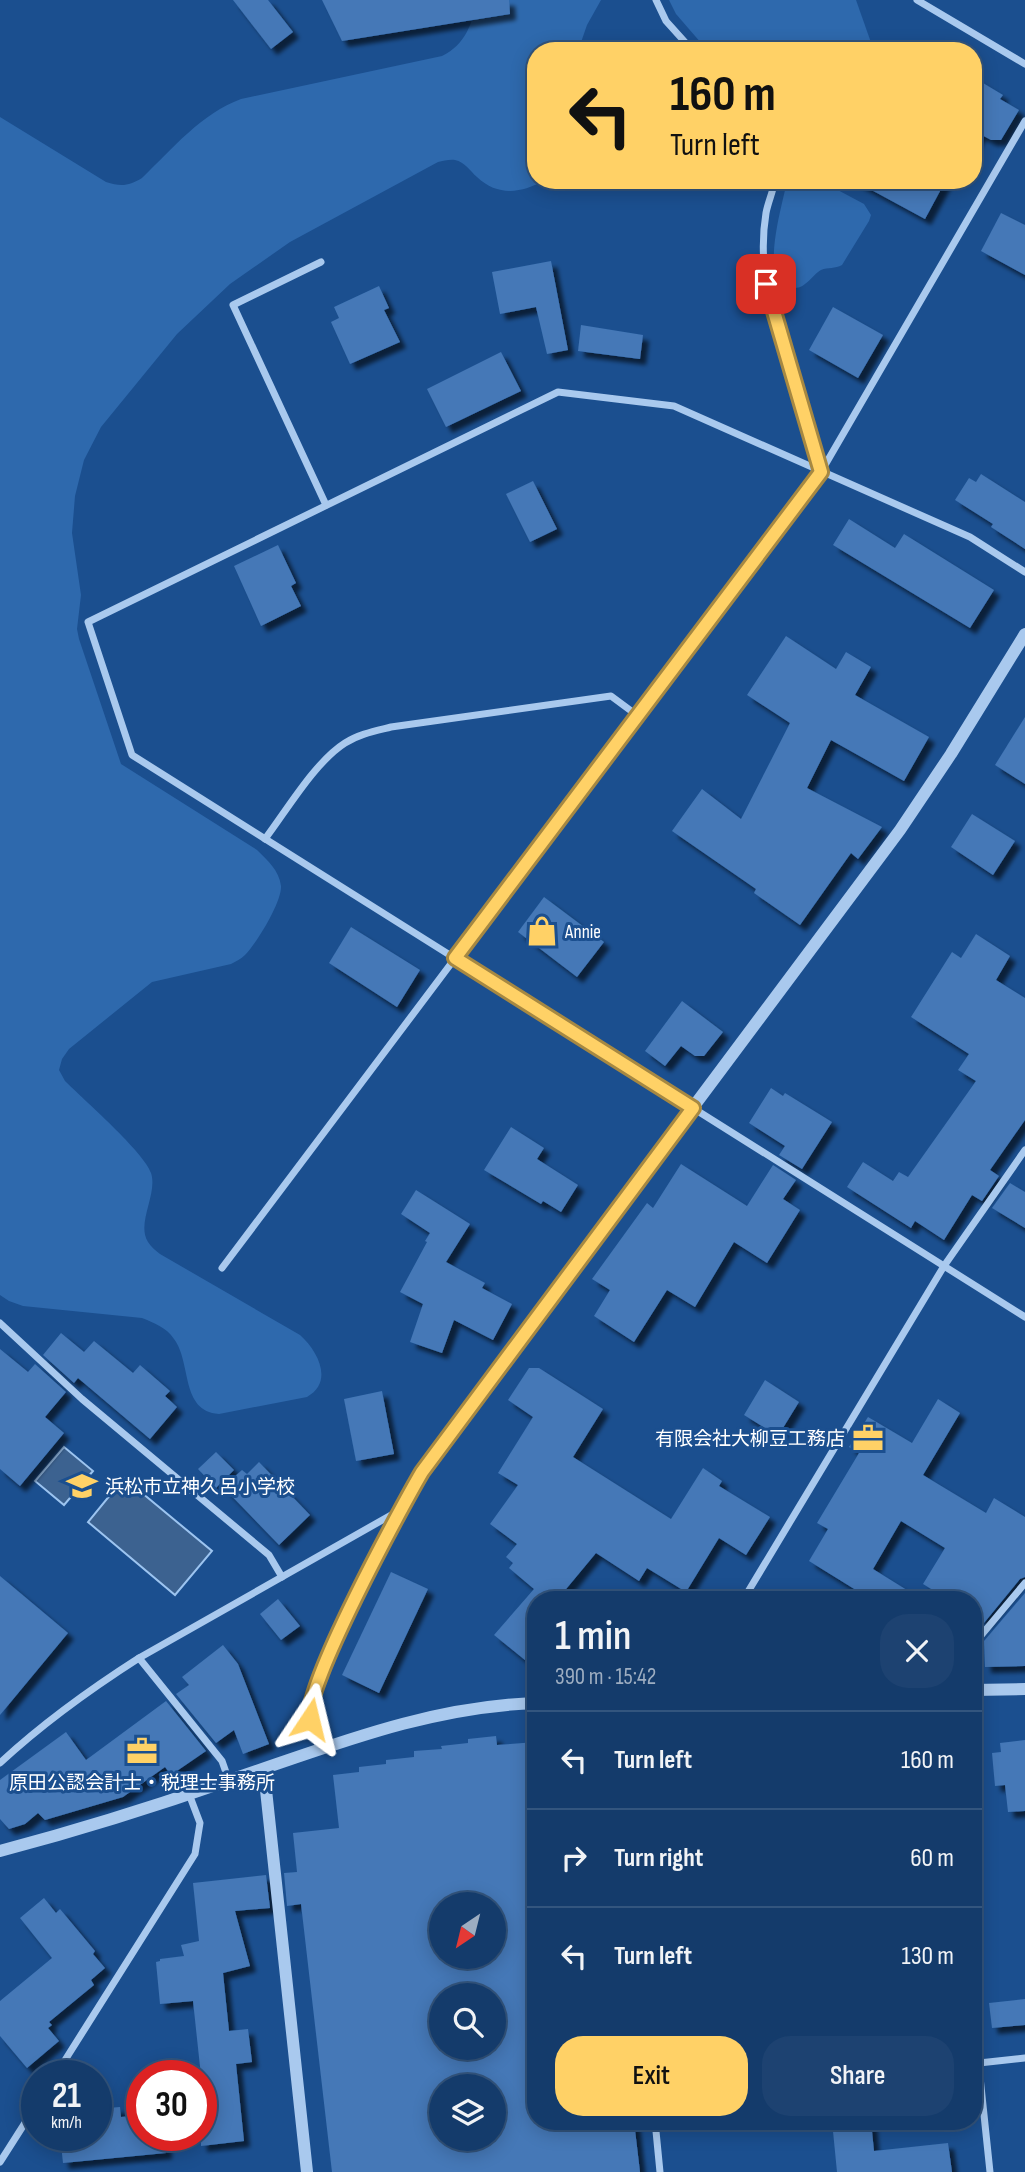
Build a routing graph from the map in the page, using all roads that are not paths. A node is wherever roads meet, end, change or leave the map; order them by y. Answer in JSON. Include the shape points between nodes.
{"nodes":[{"id":1,"x":656,"y":0,"type":"edge"},
{"id":2,"x":917,"y":0,"type":"edge"},
{"id":3,"x":685,"y":42,"type":"edge"},
{"id":4,"x":1025,"y":64,"type":"edge"},
{"id":5,"x":1025,"y":121,"type":"edge"},
{"id":6,"x":772,"y":189,"type":"edge"},
{"id":7,"x":321,"y":262,"type":"dead end"},
{"id":8,"x":821,"y":472,"type":"junction"},
{"id":9,"x":326,"y":505,"type":"junction"},
{"id":10,"x":1025,"y":572,"type":"edge"},
{"id":11,"x":1025,"y":634,"type":"edge"},
{"id":12,"x":638,"y":716,"type":"junction"},
{"id":13,"x":265,"y":839,"type":"junction"},
{"id":14,"x":455,"y":958,"type":"junction"},
{"id":15,"x":693,"y":1108,"type":"junction"},
{"id":16,"x":1025,"y":1150,"type":"edge"},
{"id":17,"x":944,"y":1266,"type":"junction"},
{"id":18,"x":222,"y":1268,"type":"dead end"},
{"id":19,"x":1025,"y":1317,"type":"edge"},
{"id":20,"x":0,"y":1323,"type":"edge"},
{"id":21,"x":400,"y":1510,"type":"junction"},
{"id":22,"x":282,"y":1577,"type":"junction"},
{"id":23,"x":1025,"y":1583,"type":"edge"},
{"id":24,"x":748,"y":1591,"type":"edge"},
{"id":25,"x":982,"y":1634,"type":"edge"},
{"id":26,"x":139,"y":1658,"type":"junction"},
{"id":27,"x":1025,"y":1689,"type":"edge"},
{"id":28,"x":982,"y":1690,"type":"edge"},
{"id":29,"x":527,"y":1703,"type":"edge"},
{"id":30,"x":319,"y":1748,"type":"junction"},
{"id":31,"x":0,"y":1763,"type":"edge"},
{"id":32,"x":259,"y":1771,"type":"junction"},
{"id":33,"x":229,"y":1781,"type":"junction"},
{"id":34,"x":189,"y":1794,"type":"junction"},
{"id":35,"x":0,"y":1851,"type":"edge"},
{"id":36,"x":1025,"y":2058,"type":"edge"},
{"id":37,"x":65,"y":2060,"type":"edge"},
{"id":38,"x":982,"y":2063,"type":"edge"},
{"id":39,"x":982,"y":2093,"type":"edge"},
{"id":40,"x":21,"y":2129,"type":"edge"},
{"id":41,"x":656,"y":2130,"type":"edge"},
{"id":42,"x":0,"y":2162,"type":"edge"},
{"id":43,"x":307,"y":2172,"type":"edge"},
{"id":44,"x":660,"y":2172,"type":"edge"},
{"id":45,"x":990,"y":2172,"type":"edge"}],
"edges":[{"from":1,"to":3,"type":"street"},
{"from":2,"to":4,"type":"street"},
{"from":5,"to":8,"type":"street"},
{"from":6,"to":8,"type":"street","via":[[762,240],[763,270]]},
{"from":7,"to":9,"type":"street","via":[[233,305]]},
{"from":8,"to":9,"type":"street","via":[[674,406],[558,392]]},
{"from":8,"to":10,"type":"street","via":[[970,537]]},
{"from":8,"to":12,"type":"street"},
{"from":9,"to":13,"type":"street","via":[[88,622],[132,755]]},
{"from":11,"to":15,"type":"street","via":[[900,830]]},
{"from":12,"to":13,"type":"street","via":[[611,696],[367,733],[326,759]]},
{"from":12,"to":14,"type":"street"},
{"from":13,"to":14,"type":"street"},
{"from":14,"to":15,"type":"street"},
{"from":14,"to":18,"type":"street"},
{"from":15,"to":17,"type":"street"},
{"from":15,"to":21,"type":"street","via":[[444,1441]]},
{"from":16,"to":17,"type":"street"},
{"from":17,"to":19,"type":"street"},
{"from":17,"to":24,"type":"street"},
{"from":20,"to":22,"type":"street","via":[[82,1399],[269,1555]]},
{"from":21,"to":22,"type":"street"},
{"from":21,"to":30,"type":"street","via":[[317,1681],[309,1713]]},
{"from":22,"to":26,"type":"street"},
{"from":23,"to":25,"type":"street"},
{"from":26,"to":31,"type":"street","via":[[84,1694]]},
{"from":26,"to":33,"type":"street","via":[[222,1761]]},
{"from":27,"to":28,"type":"street"},
{"from":29,"to":30,"type":"street","via":[[414,1720]]},
{"from":30,"to":32,"type":"street"},
{"from":32,"to":33,"type":"street"},
{"from":32,"to":43,"type":"street","via":[[266,1790]]},
{"from":33,"to":34,"type":"street"},
{"from":34,"to":35,"type":"street"},
{"from":34,"to":37,"type":"street","via":[[200,1823],[195,1854]]},
{"from":36,"to":38,"type":"street"},
{"from":39,"to":45,"type":"street"},
{"from":40,"to":42,"type":"street"},
{"from":41,"to":44,"type":"street"}]}
